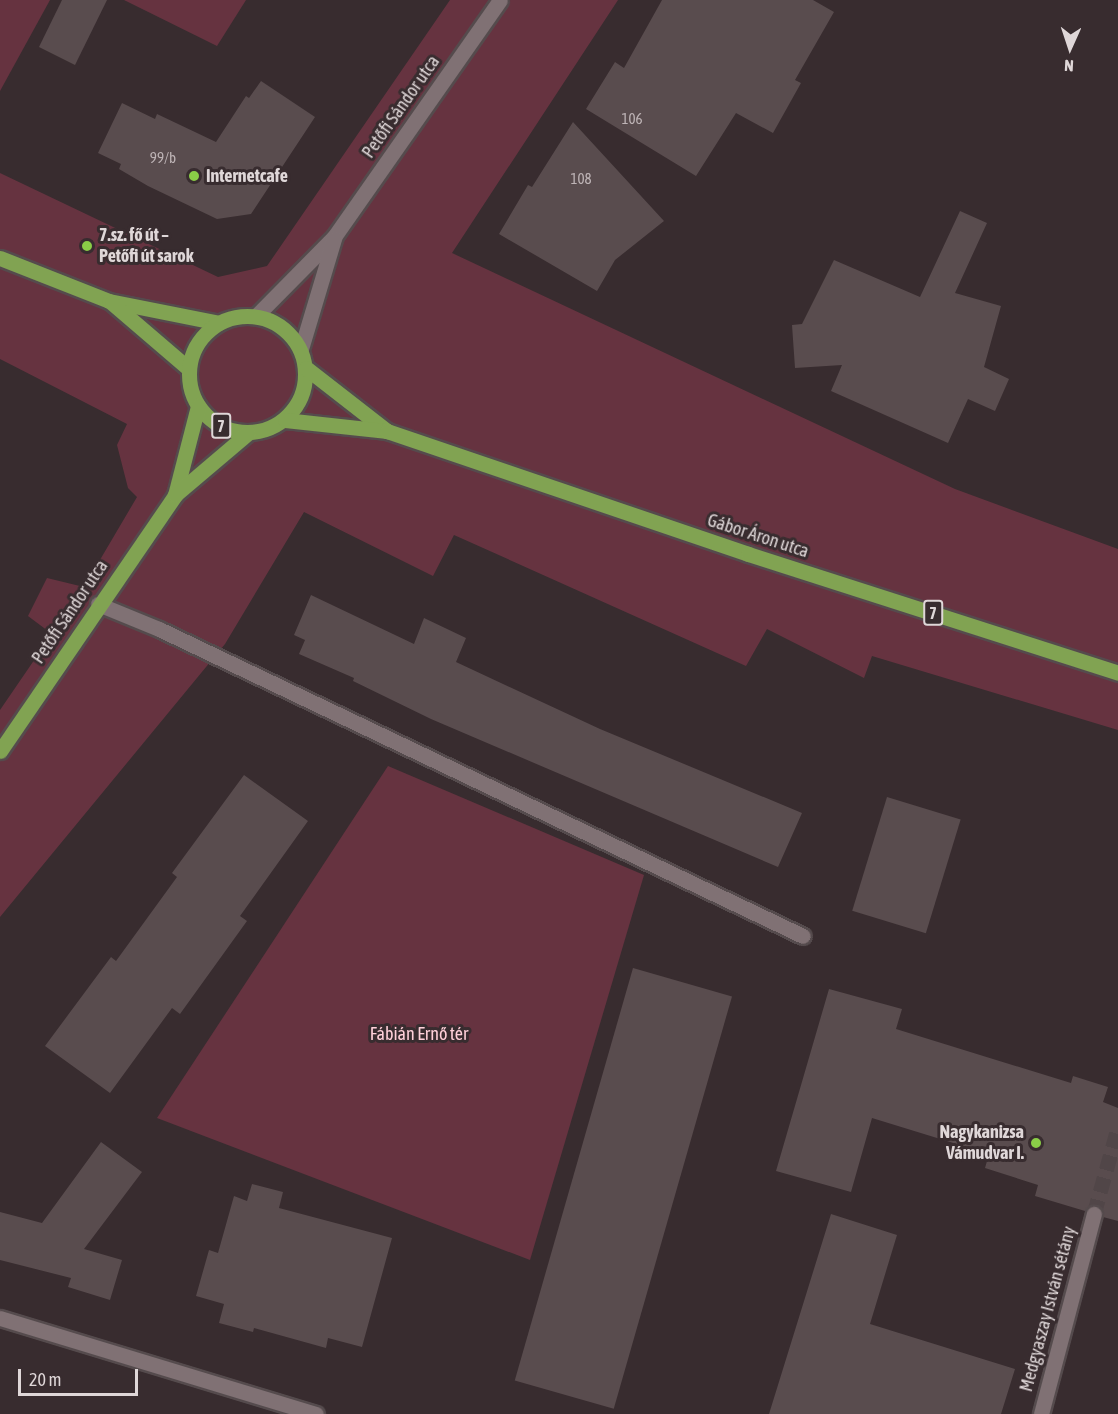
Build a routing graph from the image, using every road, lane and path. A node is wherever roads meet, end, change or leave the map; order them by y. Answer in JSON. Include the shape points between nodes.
{"nodes":[{"id":1,"x":500,"y":0,"type":"edge"},
{"id":2,"x":334,"y":237,"type":"junction"},
{"id":3,"x":0,"y":258,"type":"edge"},
{"id":4,"x":110,"y":301,"type":"junction"},
{"id":5,"x":256,"y":316,"type":"junction"},
{"id":6,"x":219,"y":323,"type":"junction"},
{"id":7,"x":301,"y":349,"type":"junction"},
{"id":8,"x":306,"y":368,"type":"junction"},
{"id":9,"x":189,"y":369,"type":"junction"},
{"id":10,"x":198,"y":406,"type":"junction"},
{"id":11,"x":285,"y":420,"type":"junction"},
{"id":12,"x":387,"y":431,"type":"junction"},
{"id":13,"x":248,"y":433,"type":"junction"},
{"id":14,"x":175,"y":495,"type":"junction"},
{"id":15,"x":98,"y":604,"type":"junction"},
{"id":16,"x":1118,"y":673,"type":"edge"},
{"id":17,"x":0,"y":751,"type":"edge"},
{"id":18,"x":803,"y":936,"type":"dead end"},
{"id":19,"x":1094,"y":1214,"type":"tunnel mouth"},
{"id":20,"x":0,"y":1318,"type":"edge"},
{"id":21,"x":316,"y":1414,"type":"edge"},
{"id":22,"x":1041,"y":1414,"type":"edge"}],
"edges":[{"from":1,"to":2,"type":"street","name":"Petőfi Sándor utca"},
{"from":2,"to":5,"type":"street","name":"Petőfi Sándor utca"},
{"from":2,"to":7,"type":"street","name":"Petőfi Sándor utca"},
{"from":3,"to":4,"type":"main road"},
{"from":4,"to":6,"type":"main road"},
{"from":4,"to":9,"type":"main road"},
{"from":5,"to":6,"type":"main road","via":[[237,316]]},
{"from":5,"to":7,"type":"main road","via":[[290,333]]},
{"from":6,"to":9,"type":"main road","via":[[204,334],[193,351]]},
{"from":7,"to":8,"type":"main road"},
{"from":8,"to":11,"type":"main road","via":[[298,405]]},
{"from":8,"to":12,"type":"main road","name":"Gábor Áron utca","number":"7"},
{"from":9,"to":10,"type":"main road","number":"7","via":[[190,389]]},
{"from":10,"to":13,"type":"main road","number":"7","via":[[212,421],[229,430]]},
{"from":10,"to":14,"type":"main road","name":"Petőfi Sándor utca"},
{"from":11,"to":12,"type":"main road","name":"Gábor Áron utca","number":"7"},
{"from":11,"to":13,"type":"main road","name":"Gábor Áron utca","number":"7"},
{"from":12,"to":16,"type":"main road","name":"Gábor Áron utca","number":"7","via":[[748,554]]},
{"from":13,"to":14,"type":"main road","name":"Petőfi Sándor utca"},
{"from":14,"to":15,"type":"main road","name":"Petőfi Sándor utca"},
{"from":15,"to":17,"type":"main road","name":"Petőfi Sándor utca"},
{"from":15,"to":18,"type":"street","via":[[159,629]]},
{"from":19,"to":22,"type":"street","name":"Medgyaszay István sétány"},
{"from":20,"to":21,"type":"street"}]}
